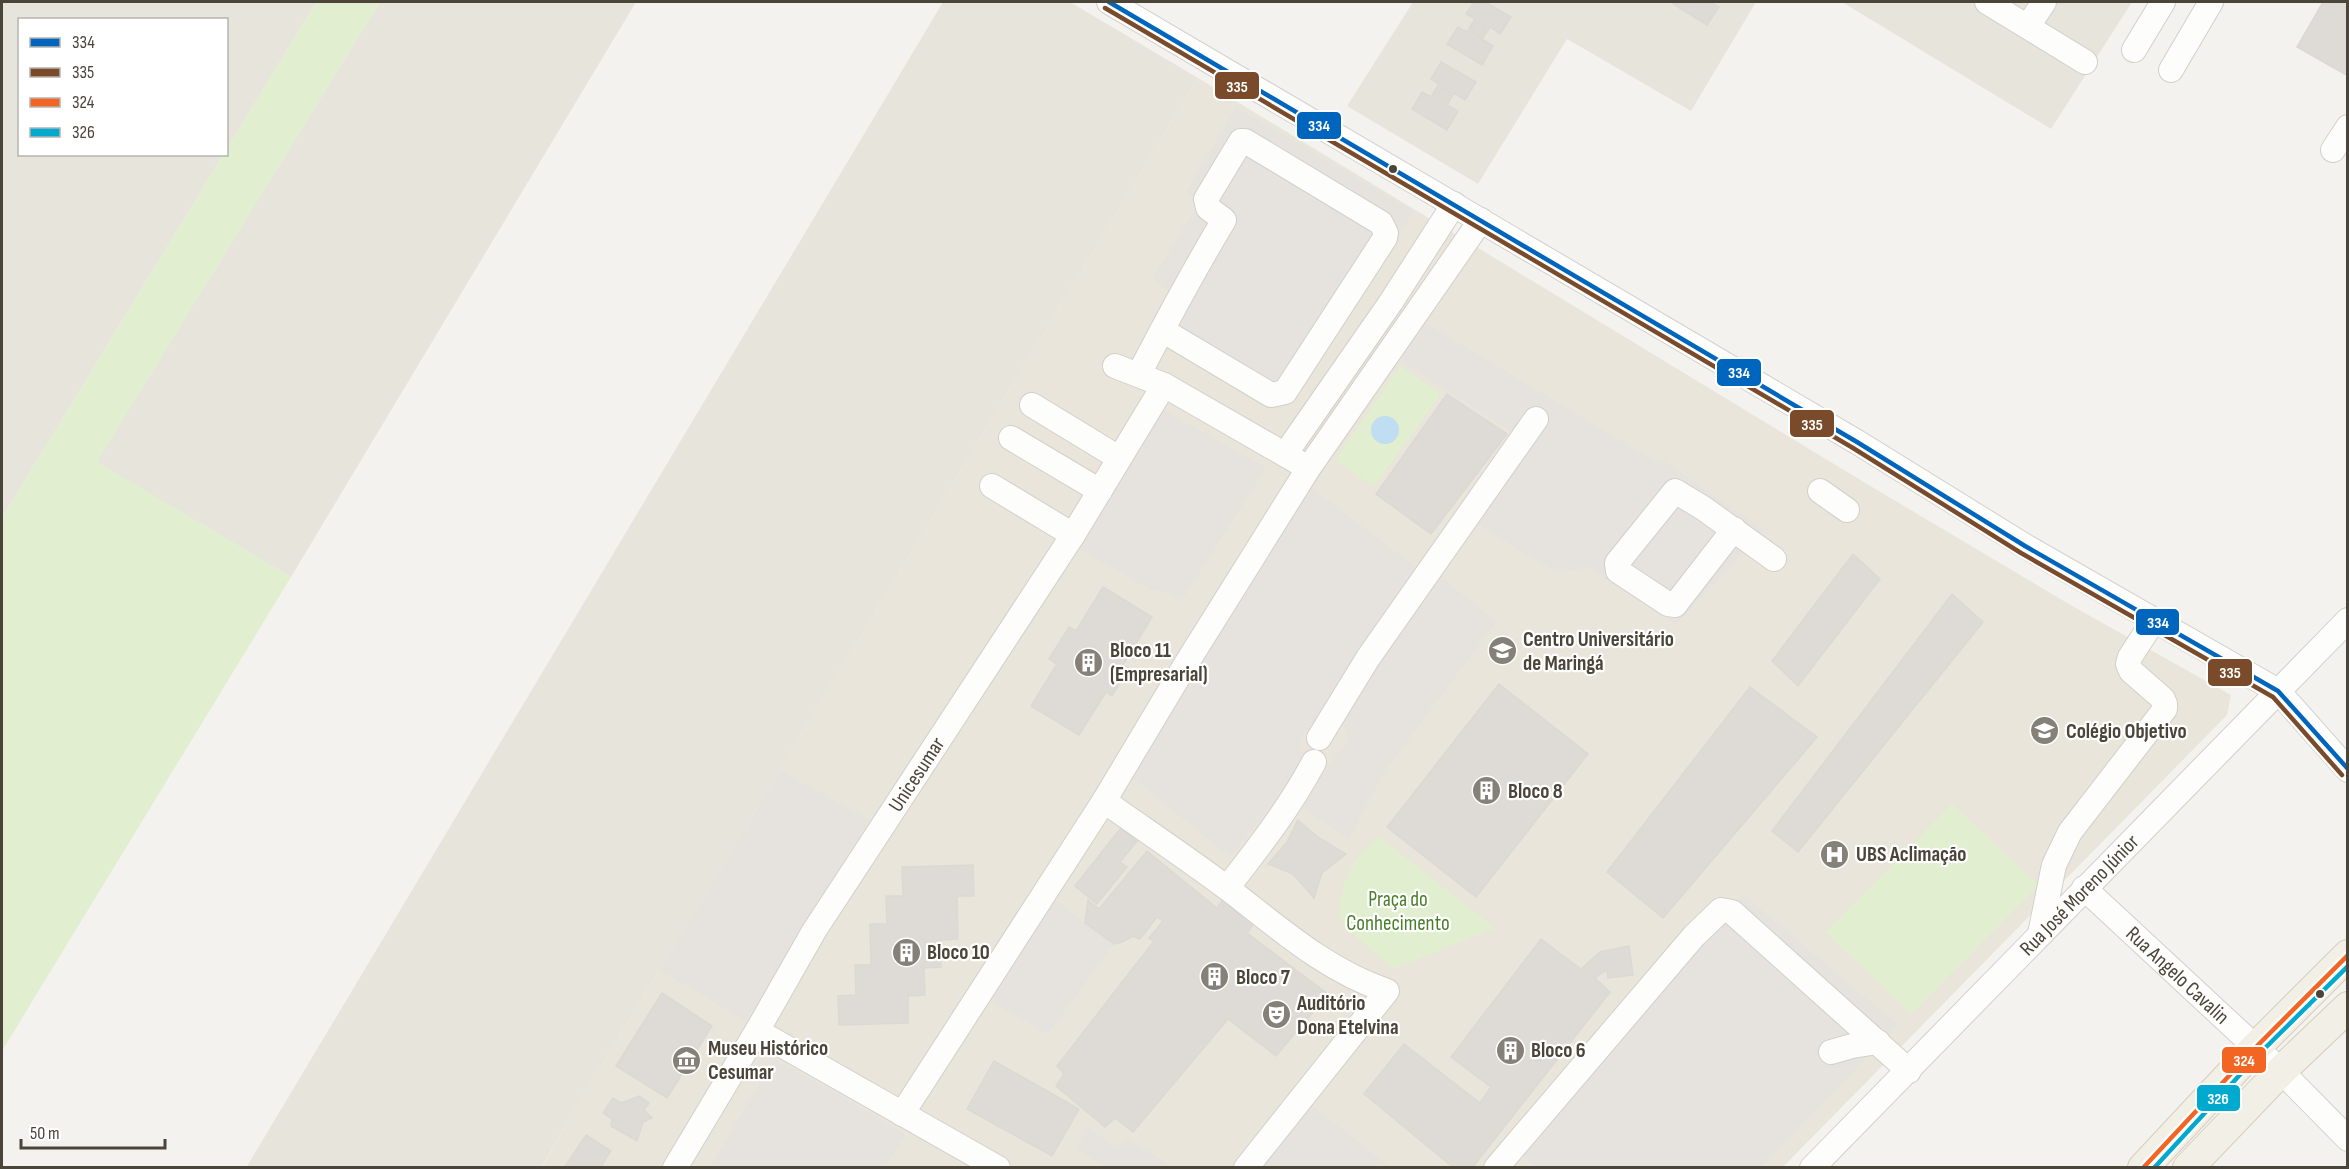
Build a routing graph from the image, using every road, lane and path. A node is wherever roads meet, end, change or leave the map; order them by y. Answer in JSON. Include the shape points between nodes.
{"nodes":[{"id":1,"x":1109,"y":2,"type":"edge"},
{"id":2,"x":1987,"y":2,"type":"edge"},
{"id":3,"x":2044,"y":2,"type":"edge"},
{"id":4,"x":2163,"y":2,"type":"edge"},
{"id":5,"x":2211,"y":2,"type":"edge"},
{"id":6,"x":2028,"y":26,"type":"junction"},
{"id":7,"x":2134,"y":50,"type":"dead end"},
{"id":8,"x":2085,"y":62,"type":"dead end"},
{"id":9,"x":2171,"y":70,"type":"dead end"},
{"id":10,"x":2348,"y":127,"type":"edge"},
{"id":11,"x":2333,"y":150,"type":"dead end"},
{"id":12,"x":1454,"y":204,"type":"junction"},
{"id":13,"x":1481,"y":220,"type":"junction"},
{"id":14,"x":1390,"y":302,"type":"junction"},
{"id":15,"x":1414,"y":318,"type":"junction"},
{"id":16,"x":1162,"y":330,"type":"junction"},
{"id":17,"x":1115,"y":366,"type":"dead end"},
{"id":18,"x":1139,"y":374,"type":"junction"},
{"id":19,"x":1164,"y":385,"type":"junction"},
{"id":20,"x":1032,"y":405,"type":"dead end"},
{"id":21,"x":1536,"y":419,"type":"dead end"},
{"id":22,"x":1011,"y":438,"type":"dead end"},
{"id":23,"x":1286,"y":453,"type":"junction"},
{"id":24,"x":1119,"y":458,"type":"junction"},
{"id":25,"x":1308,"y":469,"type":"junction"},
{"id":26,"x":992,"y":486,"type":"dead end"},
{"id":27,"x":1100,"y":491,"type":"junction"},
{"id":28,"x":1820,"y":491,"type":"dead end"},
{"id":29,"x":1846,"y":510,"type":"dead end"},
{"id":30,"x":1734,"y":529,"type":"junction"},
{"id":31,"x":1072,"y":535,"type":"junction"},
{"id":32,"x":1774,"y":559,"type":"dead end"},
{"id":33,"x":2154,"y":620,"type":"junction"},
{"id":34,"x":2348,"y":620,"type":"edge"},
{"id":35,"x":2278,"y":691,"type":"junction"},
{"id":36,"x":2348,"y":770,"type":"edge"},
{"id":37,"x":1104,"y":801,"type":"junction"},
{"id":38,"x":1227,"y":888,"type":"junction"},
{"id":39,"x":2084,"y":888,"type":"junction"},
{"id":40,"x":2040,"y":933,"type":"junction"},
{"id":41,"x":2348,"y":955,"type":"edge"},
{"id":42,"x":2348,"y":1007,"type":"edge"},
{"id":43,"x":757,"y":1031,"type":"junction"},
{"id":44,"x":1878,"y":1042,"type":"junction"},
{"id":45,"x":2255,"y":1048,"type":"junction"},
{"id":46,"x":1831,"y":1052,"type":"dead end"},
{"id":47,"x":1909,"y":1071,"type":"junction"},
{"id":48,"x":2281,"y":1071,"type":"junction"},
{"id":49,"x":902,"y":1114,"type":"junction"},
{"id":50,"x":2348,"y":1139,"type":"edge"},
{"id":51,"x":675,"y":1167,"type":"edge"},
{"id":52,"x":998,"y":1167,"type":"edge"},
{"id":53,"x":1246,"y":1167,"type":"edge"},
{"id":54,"x":1496,"y":1167,"type":"edge"},
{"id":55,"x":1812,"y":1167,"type":"edge"},
{"id":56,"x":2143,"y":1167,"type":"edge"},
{"id":57,"x":2188,"y":1167,"type":"edge"}],
"edges":[{"from":1,"to":12,"type":"street"},
{"from":2,"to":6,"type":"street"},
{"from":3,"to":6,"type":"street"},
{"from":4,"to":7,"type":"street"},
{"from":5,"to":9,"type":"street"},
{"from":6,"to":8,"type":"street"},
{"from":10,"to":11,"type":"street"},
{"from":12,"to":13,"type":"street"},
{"from":12,"to":14,"type":"street"},
{"from":13,"to":15,"type":"street"},
{"from":13,"to":33,"type":"street"},
{"from":14,"to":15,"type":"street"},
{"from":14,"to":23,"type":"street"},
{"from":15,"to":25,"type":"street"},
{"from":16,"to":16,"type":"street","via":[[1271,394],[1285,392],[1385,238],[1385,227],[1241,141],[1206,199],[1208,208],[1224,220]]},
{"from":16,"to":18,"type":"street"},
{"from":17,"to":18,"type":"street"},
{"from":18,"to":19,"type":"street"},
{"from":19,"to":23,"type":"street"},
{"from":19,"to":24,"type":"street","name":"Unicesumar"},
{"from":20,"to":24,"type":"street"},
{"from":21,"to":38,"type":"street","via":[[1384,635],[1319,738],[1329,742],[1332,752],[1325,761],[1314,762],[1272,830]]},
{"from":22,"to":27,"type":"street"},
{"from":23,"to":25,"type":"street"},
{"from":24,"to":27,"type":"street","name":"Unicesumar"},
{"from":25,"to":37,"type":"street"},
{"from":26,"to":31,"type":"street"},
{"from":27,"to":31,"type":"street","name":"Unicesumar"},
{"from":28,"to":29,"type":"street"},
{"from":30,"to":30,"type":"street","via":[[1675,491],[1616,567],[1675,605]]},
{"from":30,"to":32,"type":"street"},
{"from":31,"to":43,"type":"street","name":"Unicesumar","via":[[866,849]]},
{"from":33,"to":35,"type":"street"},
{"from":33,"to":40,"type":"street","via":[[2128,664],[2163,699],[2164,710],[2070,832],[2054,865]]},
{"from":34,"to":35,"type":"street","name":"Rua José Moreno Júnior"},
{"from":35,"to":36,"type":"street"},
{"from":35,"to":39,"type":"street","name":"Rua José Moreno Júnior"},
{"from":37,"to":38,"type":"street"},
{"from":37,"to":49,"type":"street"},
{"from":38,"to":53,"type":"street","via":[[1298,944],[1362,982],[1387,991]]},
{"from":39,"to":40,"type":"street","name":"Rua José Moreno Júnior"},
{"from":39,"to":45,"type":"street","name":"Rua Angelo Cavalin"},
{"from":40,"to":47,"type":"street","name":"Rua José Moreno Júnior"},
{"from":41,"to":45,"type":"main road"},
{"from":42,"to":48,"type":"main road"},
{"from":43,"to":49,"type":"street"},
{"from":43,"to":51,"type":"street","name":"Unicesumar"},
{"from":44,"to":46,"type":"street"},
{"from":44,"to":47,"type":"street"},
{"from":44,"to":54,"type":"street","via":[[1732,912],[1721,910]]},
{"from":45,"to":48,"type":"street","name":"Rua Angelo Cavalin"},
{"from":45,"to":56,"type":"main road"},
{"from":47,"to":55,"type":"street","name":"Rua José Moreno Júnior"},
{"from":48,"to":50,"type":"street","name":"Rua Angelo Cavalin"},
{"from":48,"to":57,"type":"main road"},
{"from":49,"to":52,"type":"street"}]}
